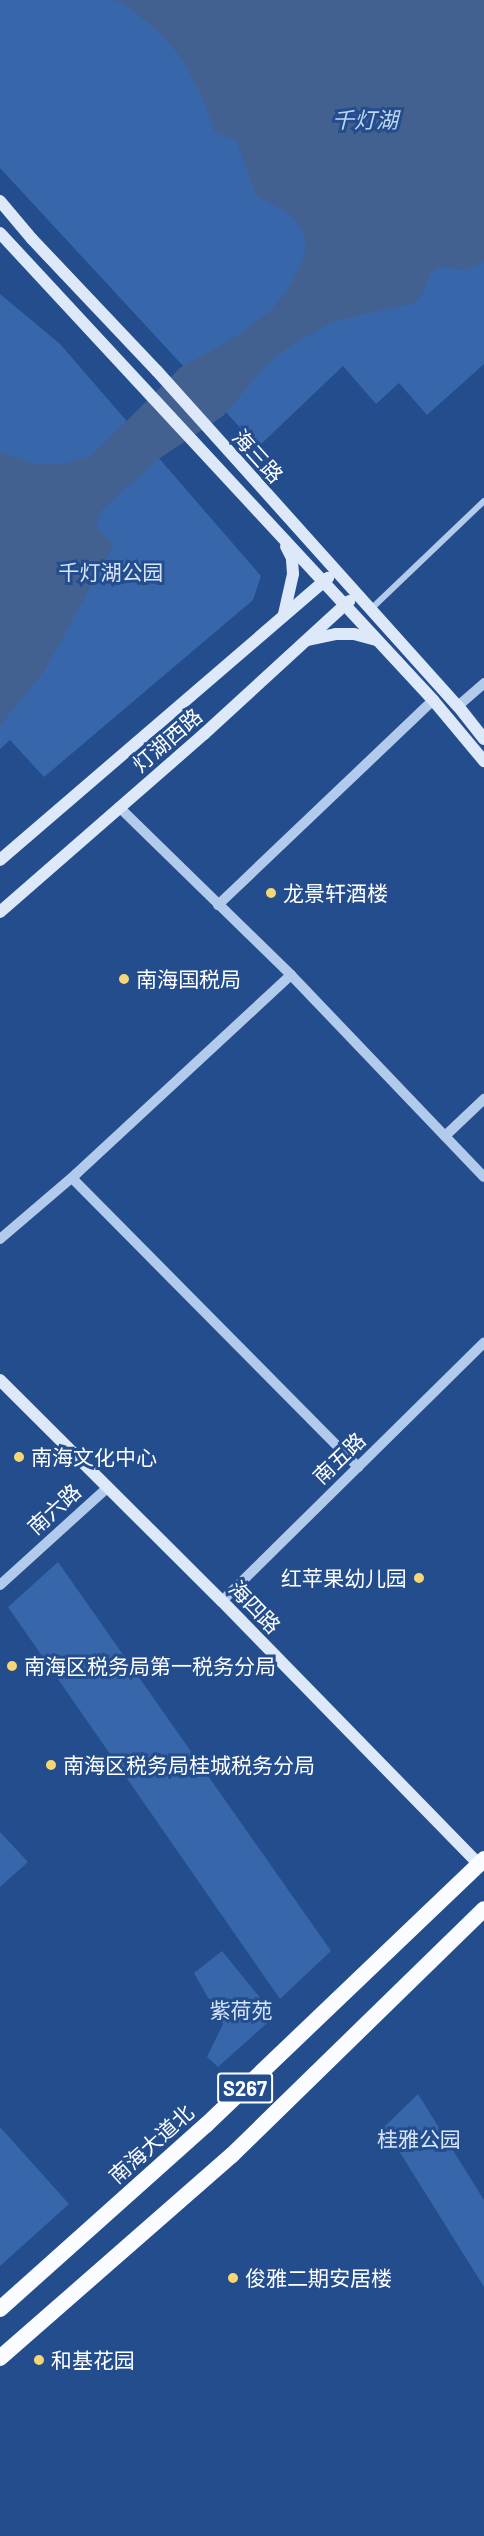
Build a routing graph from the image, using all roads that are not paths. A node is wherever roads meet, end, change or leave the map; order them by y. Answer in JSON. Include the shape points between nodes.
{"nodes":[{"id":1,"x":0,"y":201,"type":"edge"},
{"id":2,"x":12,"y":215,"type":"junction"},
{"id":3,"x":0,"y":225,"type":"edge"},
{"id":4,"x":0,"y":233,"type":"edge"},
{"id":5,"x":484,"y":501,"type":"edge"},
{"id":6,"x":282,"y":537,"type":"junction"},
{"id":7,"x":335,"y":571,"type":"junction"},
{"id":8,"x":323,"y":581,"type":"junction"},
{"id":9,"x":356,"y":594,"type":"junction"},
{"id":10,"x":345,"y":605,"type":"junction"},
{"id":11,"x":370,"y":609,"type":"junction"},
{"id":12,"x":284,"y":614,"type":"junction"},
{"id":13,"x":307,"y":640,"type":"junction"},
{"id":14,"x":377,"y":640,"type":"junction"},
{"id":15,"x":484,"y":683,"type":"edge"},
{"id":16,"x":433,"y":700,"type":"junction"},
{"id":17,"x":458,"y":706,"type":"junction"},
{"id":18,"x":484,"y":739,"type":"edge"},
{"id":19,"x":484,"y":761,"type":"edge"},
{"id":20,"x":119,"y":807,"type":"junction"},
{"id":21,"x":0,"y":860,"type":"edge"},
{"id":22,"x":218,"y":904,"type":"junction"},
{"id":23,"x":0,"y":912,"type":"edge"},
{"id":24,"x":291,"y":975,"type":"junction"},
{"id":25,"x":484,"y":1099,"type":"edge"},
{"id":26,"x":445,"y":1136,"type":"junction"},
{"id":27,"x":484,"y":1177,"type":"edge"},
{"id":28,"x":72,"y":1178,"type":"junction"},
{"id":29,"x":0,"y":1239,"type":"edge"},
{"id":30,"x":484,"y":1343,"type":"edge"},
{"id":31,"x":0,"y":1380,"type":"edge"},
{"id":32,"x":358,"y":1467,"type":"junction"},
{"id":33,"x":108,"y":1487,"type":"junction"},
{"id":34,"x":0,"y":1585,"type":"edge"},
{"id":35,"x":222,"y":1601,"type":"junction"},
{"id":36,"x":481,"y":1862,"type":"edge"},
{"id":37,"x":484,"y":1908,"type":"edge"},
{"id":38,"x":0,"y":2309,"type":"edge"},
{"id":39,"x":0,"y":2358,"type":"edge"}],
"edges":[{"from":1,"to":2,"type":"main road","name":"海三路"},
{"from":2,"to":3,"type":"main road"},
{"from":2,"to":7,"type":"main road","name":"海三路"},
{"from":4,"to":6,"type":"main road","name":"海三路"},
{"from":5,"to":11,"type":"street"},
{"from":6,"to":8,"type":"main road","name":"海三路"},
{"from":6,"to":12,"type":"main road","via":[[293,574]]},
{"from":7,"to":8,"type":"main road","name":"灯湖西路"},
{"from":7,"to":9,"type":"main road","name":"海三路"},
{"from":8,"to":10,"type":"main road","name":"海三路"},
{"from":8,"to":12,"type":"main road","name":"灯湖西路"},
{"from":9,"to":10,"type":"main road","name":"灯湖西路"},
{"from":9,"to":11,"type":"main road","name":"海三路"},
{"from":10,"to":13,"type":"main road","name":"灯湖西路"},
{"from":10,"to":14,"type":"main road","name":"海三路"},
{"from":11,"to":17,"type":"main road","name":"海三路"},
{"from":12,"to":21,"type":"main road","name":"灯湖西路"},
{"from":13,"to":14,"type":"main road","via":[[336,633]]},
{"from":13,"to":20,"type":"main road","name":"灯湖西路"},
{"from":14,"to":16,"type":"main road","name":"海三路"},
{"from":15,"to":17,"type":"street"},
{"from":16,"to":19,"type":"main road","name":"海三路"},
{"from":16,"to":22,"type":"street"},
{"from":17,"to":18,"type":"main road","name":"海三路"},
{"from":20,"to":22,"type":"street"},
{"from":20,"to":23,"type":"main road","name":"灯湖西路"},
{"from":22,"to":24,"type":"street"},
{"from":24,"to":26,"type":"street"},
{"from":24,"to":28,"type":"street"},
{"from":25,"to":26,"type":"street"},
{"from":26,"to":27,"type":"street"},
{"from":28,"to":29,"type":"street"},
{"from":28,"to":32,"type":"street"},
{"from":30,"to":32,"type":"street","name":"南五路"},
{"from":31,"to":33,"type":"main road","name":"海四路"},
{"from":32,"to":35,"type":"street","name":"南五路"},
{"from":33,"to":34,"type":"street","name":"南六路"},
{"from":33,"to":35,"type":"main road","name":"海四路"},
{"from":35,"to":36,"type":"main road","name":"海四路"},
{"from":36,"to":38,"type":"highway","name":"南海大道北","number":"S267","via":[[206,2125]]},
{"from":37,"to":39,"type":"highway","number":"S267","via":[[232,2155]]}]}
